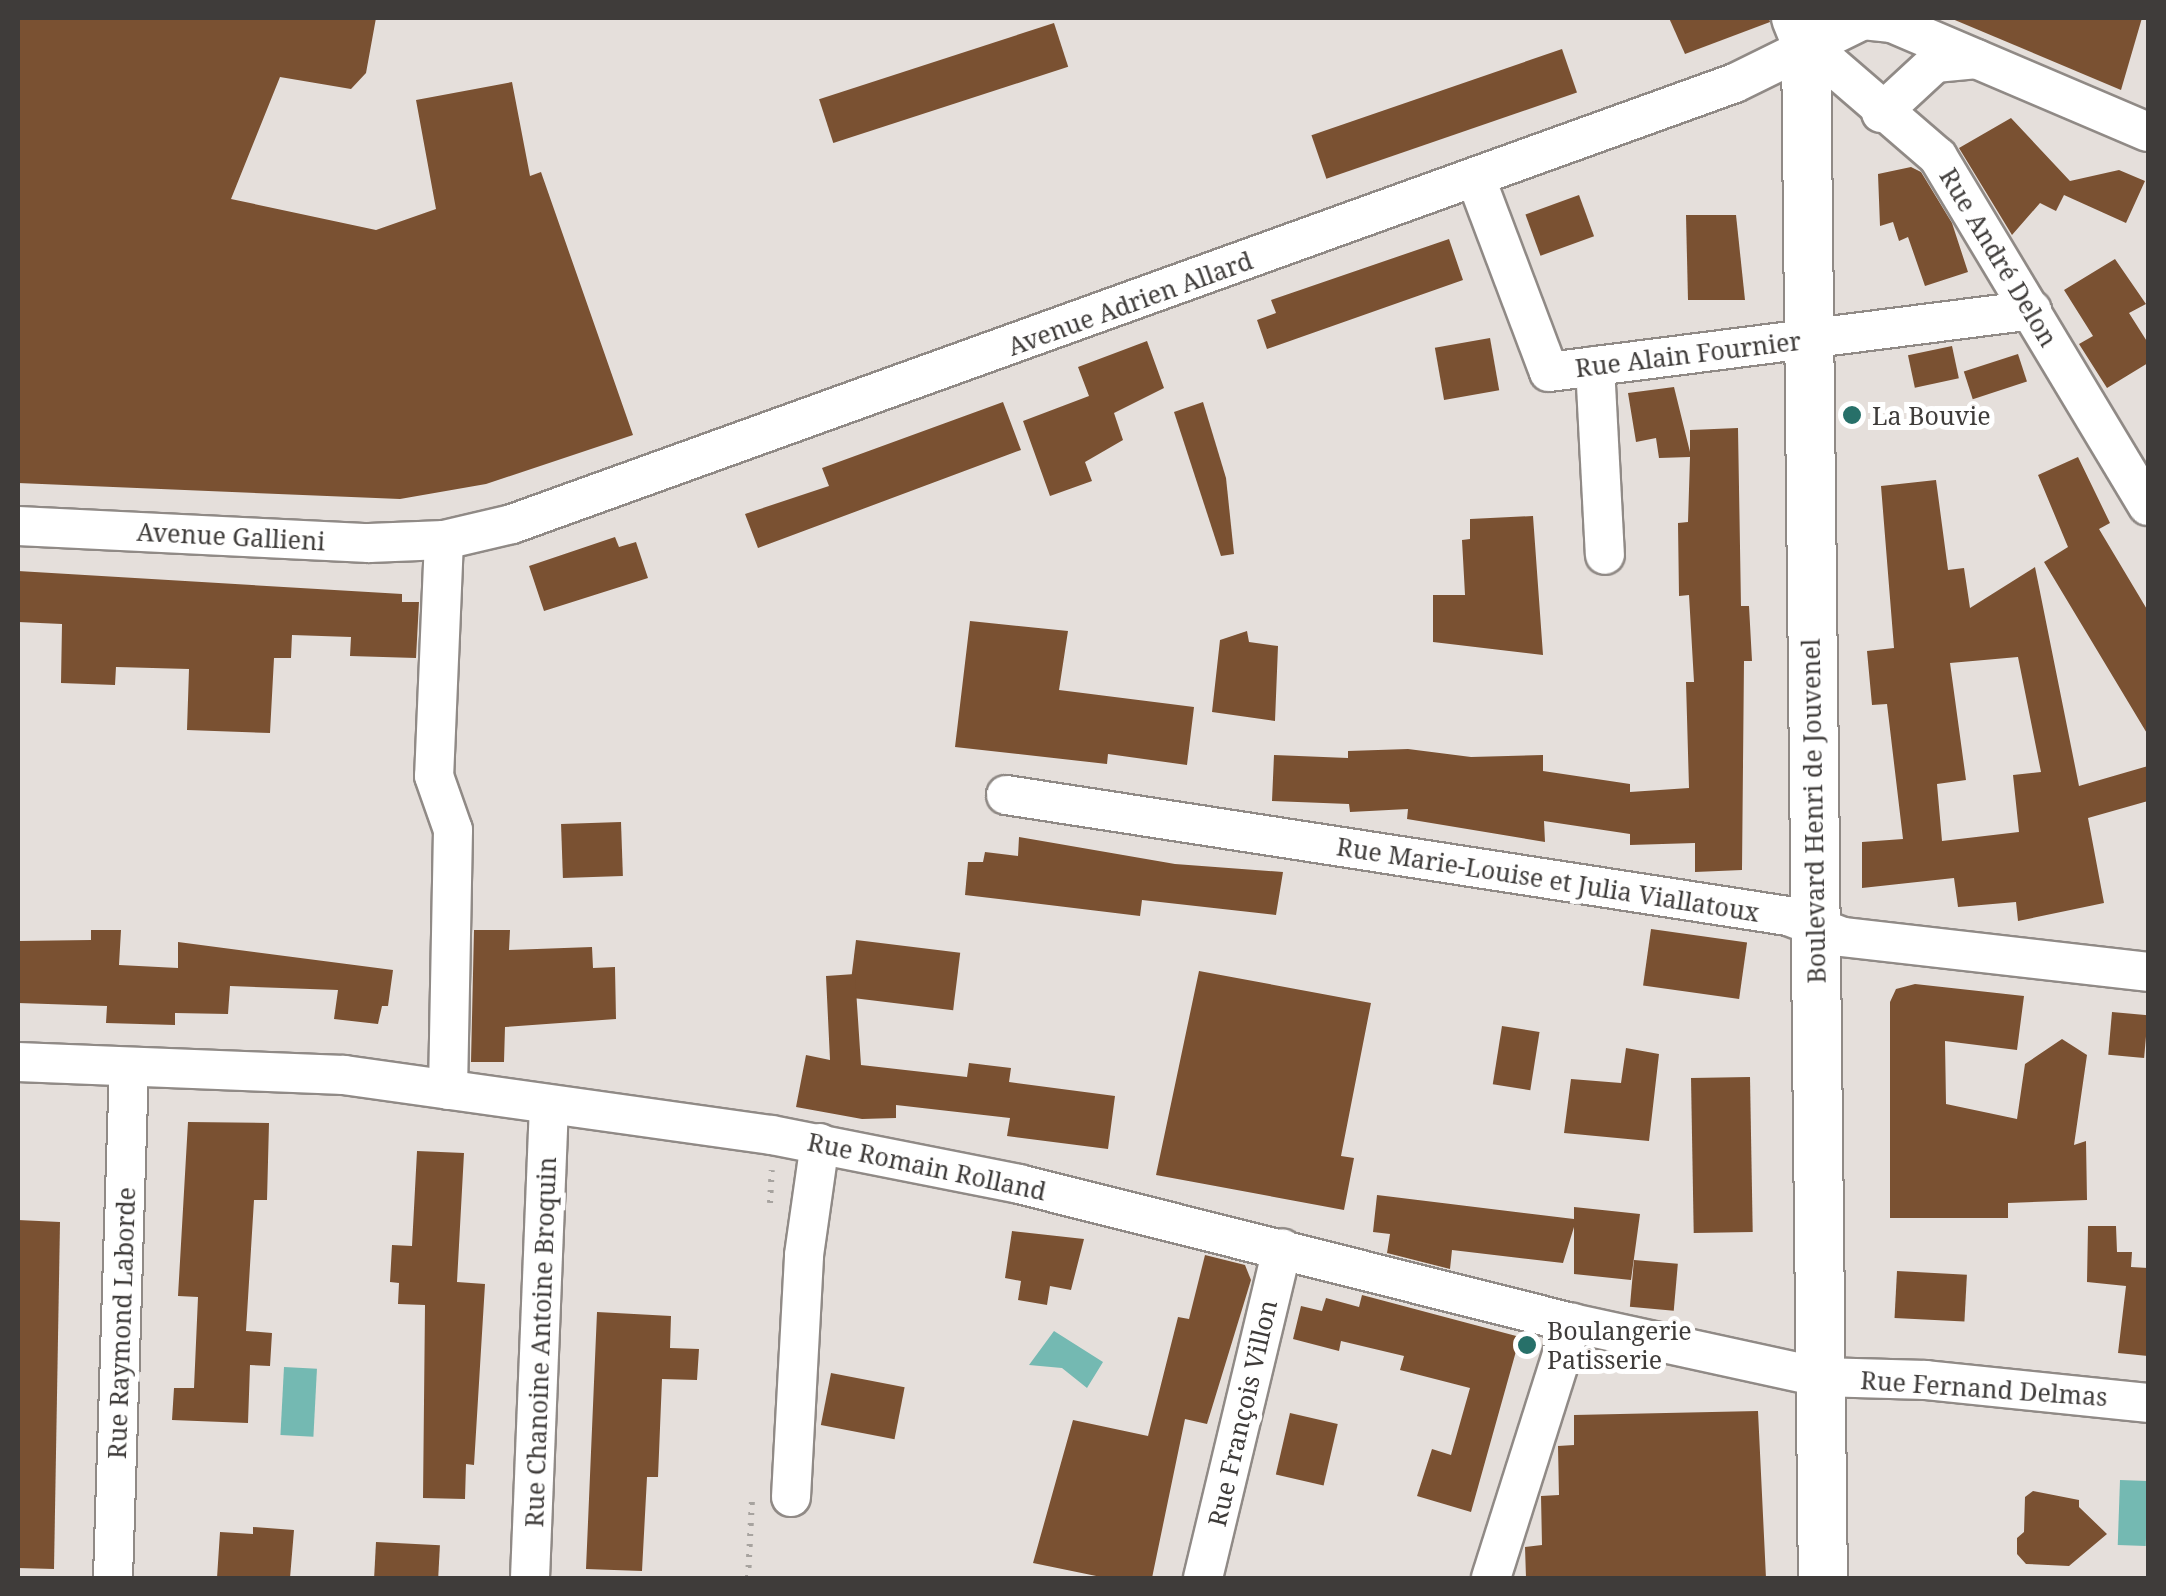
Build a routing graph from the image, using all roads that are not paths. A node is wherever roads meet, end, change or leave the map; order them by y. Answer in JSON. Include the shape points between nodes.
{"nodes":[{"id":1,"x":1801,"y":30,"type":"edge"},
{"id":2,"x":1976,"y":59,"type":"junction"},
{"id":3,"x":1881,"y":113,"type":"junction"},
{"id":4,"x":2148,"y":132,"type":"edge"},
{"id":5,"x":1476,"y":179,"type":"junction"},
{"id":6,"x":2032,"y":310,"type":"junction"},
{"id":7,"x":1808,"y":339,"type":"junction"},
{"id":8,"x":1595,"y":366,"type":"junction"},
{"id":9,"x":2148,"y":506,"type":"edge"},
{"id":10,"x":18,"y":526,"type":"edge"},
{"id":11,"x":444,"y":540,"type":"junction"},
{"id":12,"x":1605,"y":555,"type":"dead end"},
{"id":13,"x":1006,"y":794,"type":"dead end"},
{"id":14,"x":1815,"y":927,"type":"junction"},
{"id":15,"x":2148,"y":972,"type":"edge"},
{"id":16,"x":18,"y":1062,"type":"edge"},
{"id":17,"x":128,"y":1067,"type":"junction"},
{"id":18,"x":448,"y":1090,"type":"junction"},
{"id":19,"x":549,"y":1105,"type":"junction"},
{"id":20,"x":820,"y":1143,"type":"junction"},
{"id":21,"x":1282,"y":1248,"type":"junction"},
{"id":22,"x":1572,"y":1322,"type":"junction"},
{"id":23,"x":1820,"y":1377,"type":"junction"},
{"id":24,"x":2148,"y":1403,"type":"edge"},
{"id":25,"x":791,"y":1497,"type":"dead end"},
{"id":26,"x":112,"y":1578,"type":"edge"},
{"id":27,"x":530,"y":1578,"type":"edge"},
{"id":28,"x":1203,"y":1578,"type":"edge"},
{"id":29,"x":1490,"y":1578,"type":"edge"},
{"id":30,"x":1823,"y":1578,"type":"edge"}],
"edges":[{"from":1,"to":2,"type":"street","name":"Avenue Adrien Allard","via":[[1878,21]]},
{"from":1,"to":3,"type":"street","name":"Rue André Delon"},
{"from":1,"to":5,"type":"street","name":"Avenue Adrien Allard","via":[[1736,83]]},
{"from":1,"to":7,"type":"main road","name":"Boulevard Henri de Jouvenel"},
{"from":2,"to":3,"type":"street","via":[[1935,64]]},
{"from":2,"to":4,"type":"street","name":"Avenue Adrien Allard"},
{"from":3,"to":6,"type":"street","name":"Rue André Delon","via":[[1938,158]]},
{"from":5,"to":8,"type":"street","name":"Rue Alain Fournier","via":[[1548,372]]},
{"from":5,"to":11,"type":"street","name":"Avenue Adrien Allard","via":[[512,524]]},
{"from":6,"to":7,"type":"street","name":"Rue Alain Fournier"},
{"from":6,"to":9,"type":"street","name":"Rue André Delon"},
{"from":7,"to":8,"type":"street","name":"Rue Alain Fournier"},
{"from":7,"to":14,"type":"main road","name":"Boulevard Henri de Jouvenel"},
{"from":8,"to":12,"type":"street"},
{"from":10,"to":11,"type":"street","name":"Avenue Gallieni"},
{"from":11,"to":18,"type":"street","via":[[434,776],[453,830]]},
{"from":13,"to":14,"type":"street","name":"Rue Marie-Louise et Julia Viallatoux","via":[[1788,916]]},
{"from":14,"to":15,"type":"street","name":"Rue Marie-Louise et Julia Viallatoux","via":[[1843,937]]},
{"from":14,"to":23,"type":"main road","name":"Boulevard Henri de Jouvenel"},
{"from":16,"to":17,"type":"street","name":"Rue Romain Rolland"},
{"from":17,"to":18,"type":"street","name":"Rue Romain Rolland","via":[[344,1075]]},
{"from":17,"to":26,"type":"street","name":"Rue Raymond Laborde"},
{"from":18,"to":19,"type":"street","name":"Rue Romain Rolland"},
{"from":19,"to":20,"type":"street","name":"Rue Romain Rolland"},
{"from":19,"to":27,"type":"street","name":"Rue Chanoine Antoine Broquin"},
{"from":20,"to":21,"type":"street","name":"Rue Romain Rolland"},
{"from":20,"to":25,"type":"street","via":[[798,1330]]},
{"from":21,"to":22,"type":"street","name":"Rue Romain Rolland"},
{"from":21,"to":28,"type":"street","name":"Rue François Villon"},
{"from":22,"to":23,"type":"street","name":"Rue Romain Rolland"},
{"from":22,"to":29,"type":"street"},
{"from":23,"to":24,"type":"street","name":"Rue Fernand Delmas","via":[[1926,1380]]},
{"from":23,"to":30,"type":"main road","name":"Boulevard Henri de Jouvenel"}]}
